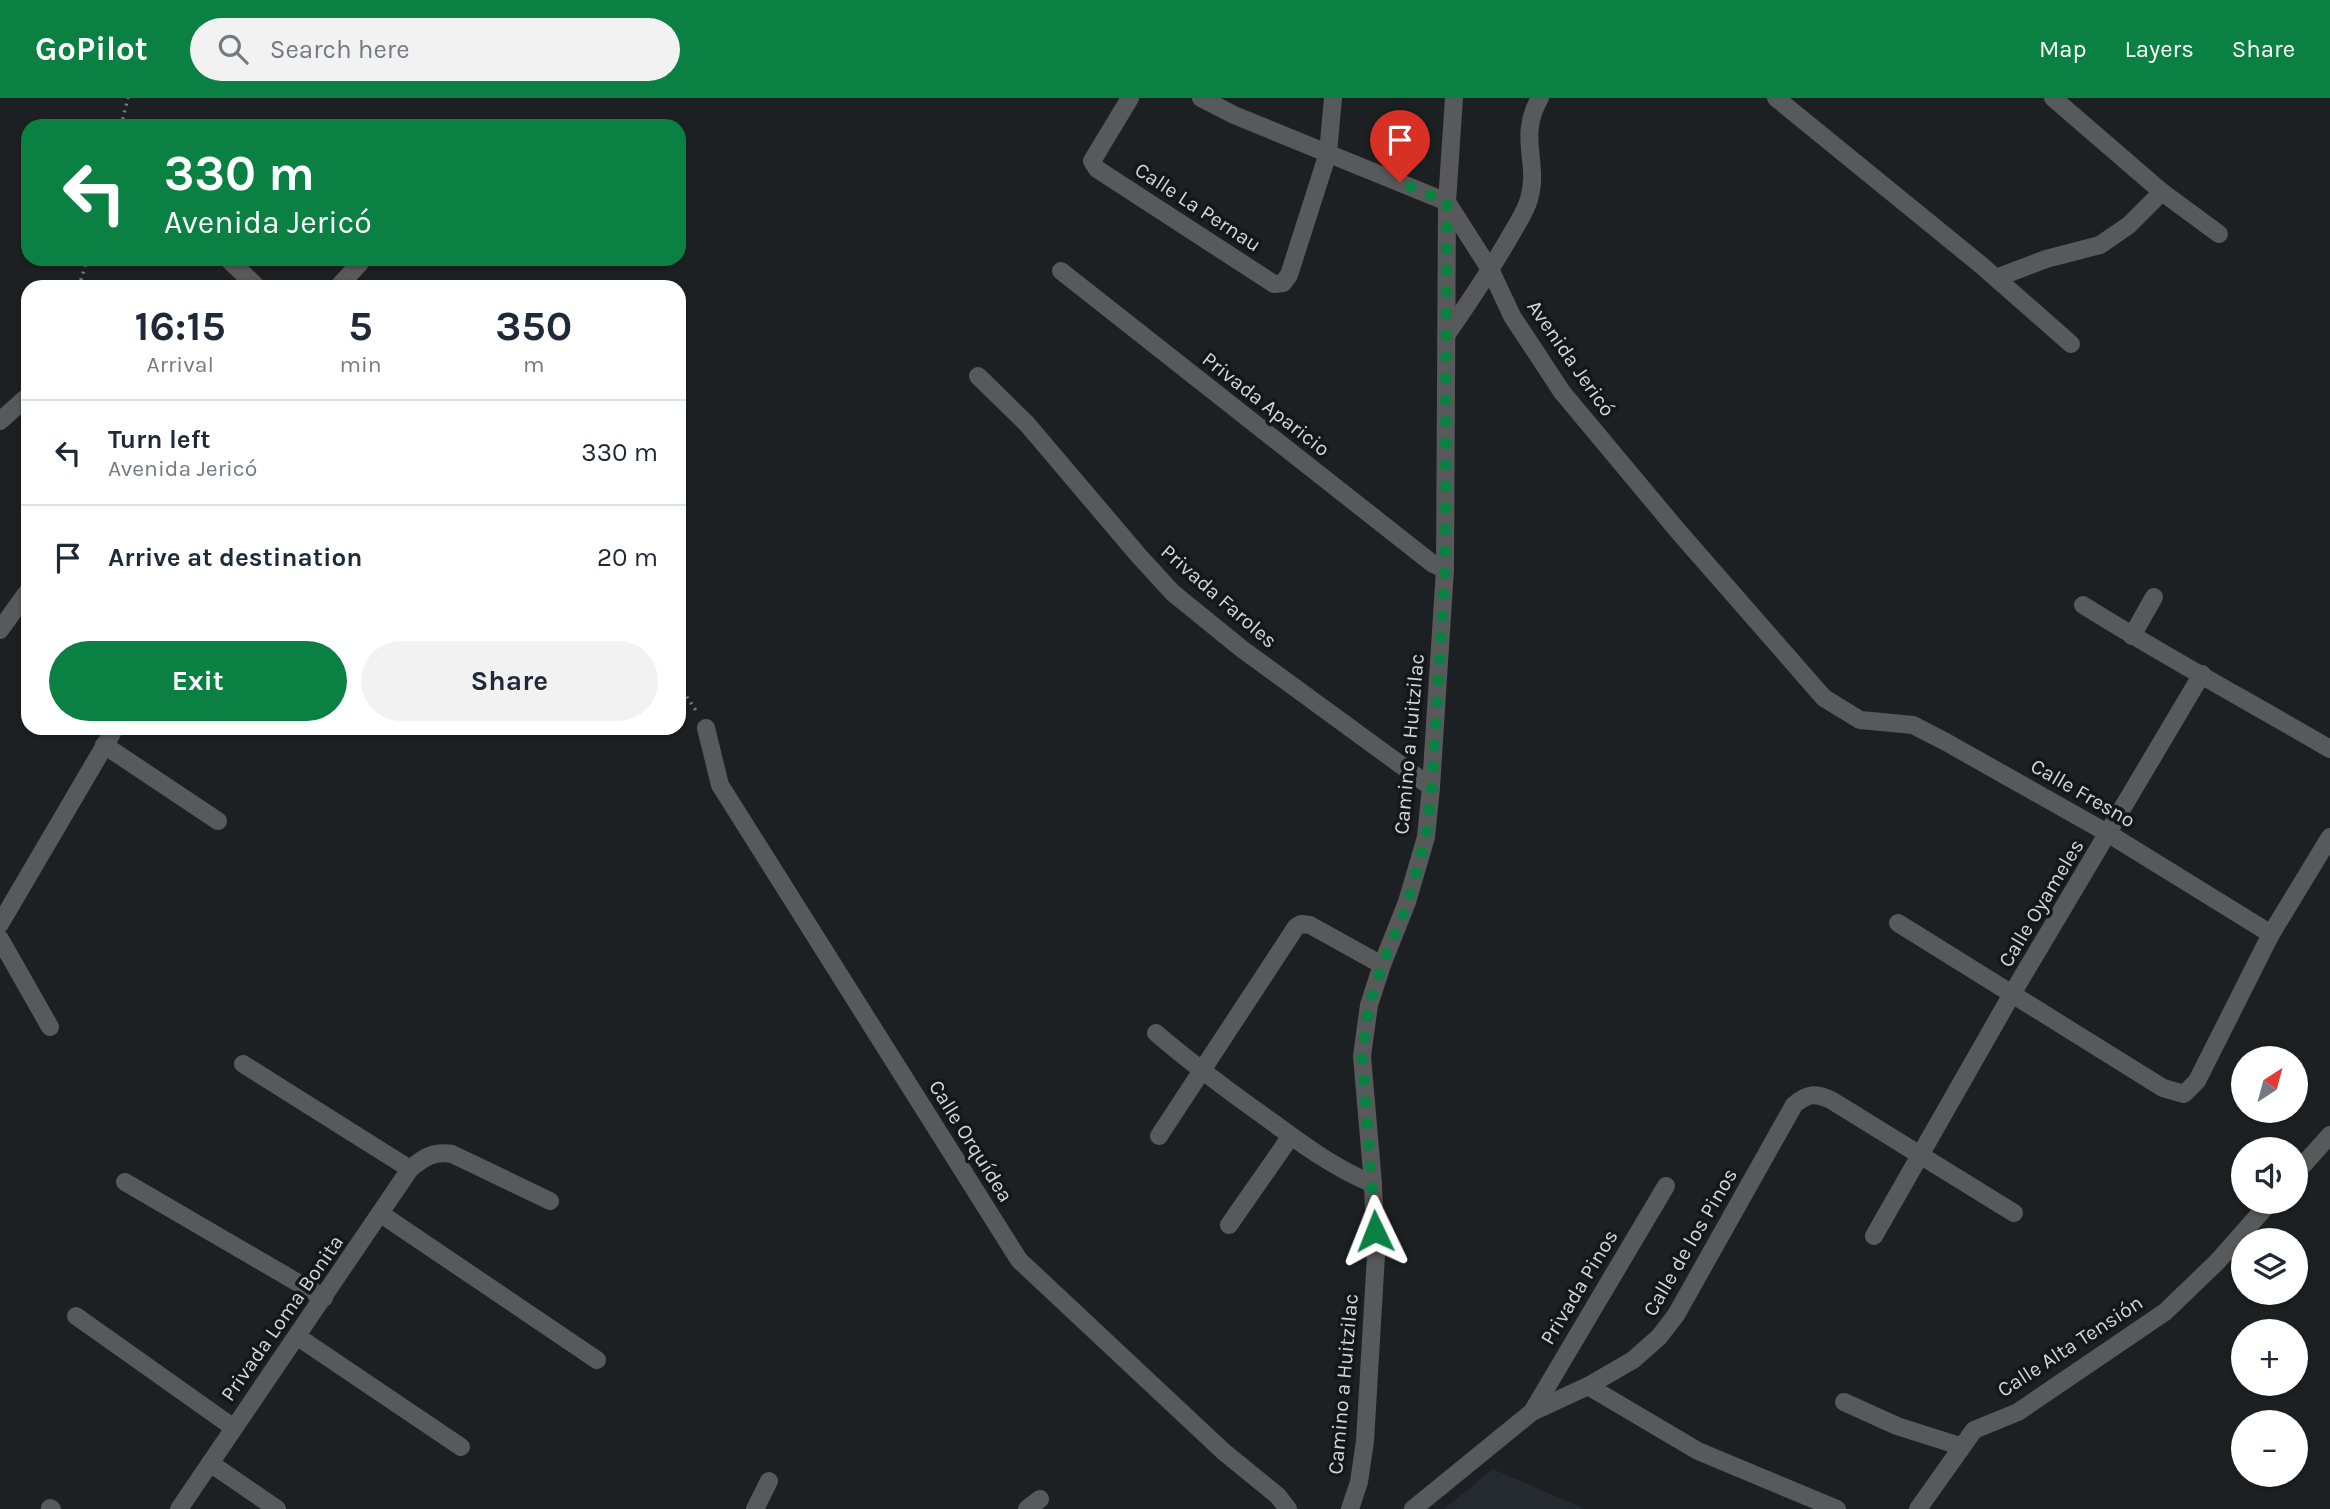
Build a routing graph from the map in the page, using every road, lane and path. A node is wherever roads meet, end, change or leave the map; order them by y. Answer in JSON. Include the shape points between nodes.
{"nodes":[{"id":1,"x":128,"y":98,"type":"edge"},
{"id":2,"x":1129,"y":98,"type":"edge"},
{"id":3,"x":1201,"y":98,"type":"edge"},
{"id":4,"x":1333,"y":98,"type":"edge"},
{"id":5,"x":1454,"y":98,"type":"edge"},
{"id":6,"x":1540,"y":98,"type":"edge"},
{"id":7,"x":1776,"y":98,"type":"edge"},
{"id":8,"x":2053,"y":98,"type":"edge"},
{"id":9,"x":123,"y":119,"type":"edge"},
{"id":10,"x":1328,"y":153,"type":"junction"},
{"id":11,"x":2162,"y":192,"type":"junction"},
{"id":12,"x":1447,"y":202,"type":"junction"},
{"id":13,"x":2218,"y":234,"type":"dead end"},
{"id":14,"x":235,"y":266,"type":"edge"},
{"id":15,"x":357,"y":266,"type":"edge"},
{"id":16,"x":1061,"y":271,"type":"dead end"},
{"id":17,"x":1490,"y":271,"type":"junction"},
{"id":18,"x":1996,"y":278,"type":"junction"},
{"id":19,"x":250,"y":280,"type":"edge"},
{"id":20,"x":344,"y":280,"type":"edge"},
{"id":21,"x":1447,"y":334,"type":"junction"},
{"id":22,"x":2071,"y":344,"type":"dead end"},
{"id":23,"x":978,"y":376,"type":"dead end"},
{"id":24,"x":21,"y":402,"type":"edge"},
{"id":25,"x":2,"y":417,"type":"edge"},
{"id":26,"x":1445,"y":569,"type":"junction"},
{"id":27,"x":2154,"y":597,"type":"dead end"},
{"id":28,"x":21,"y":601,"type":"edge"},
{"id":29,"x":2083,"y":605,"type":"dead end"},
{"id":30,"x":0,"y":630,"type":"edge"},
{"id":31,"x":2132,"y":636,"type":"junction"},
{"id":32,"x":2202,"y":674,"type":"junction"},
{"id":33,"x":686,"y":696,"type":"edge"},
{"id":34,"x":1860,"y":720,"type":"joint"},
{"id":35,"x":706,"y":728,"type":"joint"},
{"id":36,"x":110,"y":735,"type":"edge"},
{"id":37,"x":104,"y":745,"type":"junction"},
{"id":38,"x":2330,"y":748,"type":"edge"},
{"id":39,"x":1432,"y":787,"type":"junction"},
{"id":40,"x":218,"y":821,"type":"dead end"},
{"id":41,"x":2109,"y":834,"type":"junction"},
{"id":42,"x":2330,"y":837,"type":"edge"},
{"id":43,"x":1898,"y":923,"type":"dead end"},
{"id":44,"x":0,"y":924,"type":"edge"},
{"id":45,"x":2271,"y":934,"type":"junction"},
{"id":46,"x":0,"y":939,"type":"edge"},
{"id":47,"x":1382,"y":965,"type":"junction"},
{"id":48,"x":2012,"y":994,"type":"junction"},
{"id":49,"x":50,"y":1027,"type":"dead end"},
{"id":50,"x":1156,"y":1033,"type":"dead end"},
{"id":51,"x":243,"y":1064,"type":"dead end"},
{"id":52,"x":1202,"y":1072,"type":"junction"},
{"id":53,"x":2330,"y":1135,"type":"edge"},
{"id":54,"x":1159,"y":1136,"type":"dead end"},
{"id":55,"x":1291,"y":1136,"type":"junction"},
{"id":56,"x":1919,"y":1156,"type":"junction"},
{"id":57,"x":2308,"y":1160,"type":"edge"},
{"id":58,"x":410,"y":1169,"type":"junction"},
{"id":59,"x":125,"y":1182,"type":"dead end"},
{"id":60,"x":1373,"y":1184,"type":"junction"},
{"id":61,"x":1666,"y":1186,"type":"dead end"},
{"id":62,"x":550,"y":1201,"type":"dead end"},
{"id":63,"x":2014,"y":1213,"type":"dead end"},
{"id":64,"x":381,"y":1214,"type":"junction"},
{"id":65,"x":2259,"y":1214,"type":"edge"},
{"id":66,"x":1230,"y":1225,"type":"dead end"},
{"id":67,"x":1874,"y":1236,"type":"dead end"},
{"id":68,"x":324,"y":1298,"type":"junction"},
{"id":69,"x":76,"y":1316,"type":"dead end"},
{"id":70,"x":298,"y":1337,"type":"junction"},
{"id":71,"x":597,"y":1360,"type":"dead end"},
{"id":72,"x":1588,"y":1386,"type":"junction"},
{"id":73,"x":1844,"y":1402,"type":"dead end"},
{"id":74,"x":1532,"y":1412,"type":"junction"},
{"id":75,"x":234,"y":1428,"type":"junction"},
{"id":76,"x":1960,"y":1446,"type":"junction"},
{"id":77,"x":461,"y":1447,"type":"dead end"},
{"id":78,"x":210,"y":1463,"type":"junction"},
{"id":79,"x":769,"y":1481,"type":"dead end"},
{"id":80,"x":179,"y":1509,"type":"edge"},
{"id":81,"x":277,"y":1509,"type":"edge"},
{"id":82,"x":755,"y":1509,"type":"edge"},
{"id":83,"x":1288,"y":1509,"type":"edge"},
{"id":84,"x":1350,"y":1509,"type":"edge"},
{"id":85,"x":1413,"y":1509,"type":"edge"},
{"id":86,"x":1837,"y":1509,"type":"edge"},
{"id":87,"x":1918,"y":1509,"type":"edge"}],
"edges":[{"from":1,"to":9,"type":"path"},
{"from":2,"to":10,"type":"street","name":"Calle La Pernau","via":[[1092,161],[1097,169],[1274,284],[1283,283],[1289,275]]},
{"from":3,"to":10,"type":"street"},
{"from":4,"to":10,"type":"street"},
{"from":5,"to":12,"type":"street","name":"Camino a Huitzilac"},
{"from":6,"to":17,"type":"street","via":[[1532,111],[1528,139],[1530,198]]},
{"from":7,"to":18,"type":"street"},
{"from":8,"to":11,"type":"street"},
{"from":10,"to":12,"type":"street"},
{"from":11,"to":13,"type":"street"},
{"from":11,"to":18,"type":"street","via":[[2129,225],[2099,245]]},
{"from":12,"to":17,"type":"street","name":"Avenida Jericó"},
{"from":12,"to":21,"type":"street","name":"Camino a Huitzilac"},
{"from":14,"to":19,"type":"street"},
{"from":15,"to":20,"type":"street"},
{"from":16,"to":26,"type":"street","name":"Privada Aparicio"},
{"from":17,"to":21,"type":"street"},
{"from":17,"to":34,"type":"street","name":"Avenida Jericó","via":[[1512,316],[1562,392],[1809,683]]},
{"from":18,"to":22,"type":"street"},
{"from":21,"to":26,"type":"street","name":"Camino a Huitzilac"},
{"from":23,"to":39,"type":"street","name":"Privada Faroles","via":[[1027,424],[1173,593]]},
{"from":24,"to":25,"type":"street"},
{"from":26,"to":39,"type":"street","name":"Camino a Huitzilac"},
{"from":27,"to":31,"type":"street"},
{"from":28,"to":30,"type":"street"},
{"from":29,"to":31,"type":"street"},
{"from":31,"to":32,"type":"street"},
{"from":32,"to":38,"type":"street"},
{"from":32,"to":41,"type":"street","name":"Calle Oyameles"},
{"from":33,"to":35,"type":"path"},
{"from":34,"to":41,"type":"street","name":"Calle Fresno","via":[[1913,726]]},
{"from":35,"to":83,"type":"street","name":"Calle Orquídea","via":[[720,785],[1019,1260]]},
{"from":36,"to":37,"type":"street"},
{"from":37,"to":40,"type":"street"},
{"from":37,"to":44,"type":"street"},
{"from":39,"to":47,"type":"street","name":"Camino a Huitzilac","via":[[1426,837],[1408,902]]},
{"from":41,"to":45,"type":"street","name":"Calle Fresno"},
{"from":41,"to":48,"type":"street","name":"Calle Oyameles"},
{"from":42,"to":45,"type":"street"},
{"from":43,"to":48,"type":"street"},
{"from":45,"to":48,"type":"street","via":[[2197,1081],[2184,1094],[2163,1088]]},
{"from":46,"to":49,"type":"street"},
{"from":47,"to":52,"type":"street","via":[[1301,923]]},
{"from":47,"to":60,"type":"street","name":"Camino a Huitzilac","via":[[1369,1005],[1362,1056]]},
{"from":48,"to":56,"type":"street","name":"Calle Oyameles"},
{"from":50,"to":52,"type":"street"},
{"from":51,"to":58,"type":"street"},
{"from":52,"to":54,"type":"street"},
{"from":52,"to":55,"type":"street"},
{"from":53,"to":57,"type":"street"},
{"from":55,"to":60,"type":"street","via":[[1343,1172]]},
{"from":55,"to":66,"type":"street"},
{"from":56,"to":63,"type":"street"},
{"from":56,"to":67,"type":"street","name":"Calle Oyameles"},
{"from":56,"to":72,"type":"street","name":"Calle de los Pinos","via":[[1831,1100],[1815,1093],[1805,1096],[1794,1105],[1668,1328],[1633,1360]]},
{"from":58,"to":62,"type":"street","name":"Privada Loma Bonita","via":[[425,1156],[452,1154]]},
{"from":58,"to":64,"type":"street","name":"Privada Loma Bonita"},
{"from":59,"to":68,"type":"street"},
{"from":60,"to":84,"type":"street","name":"Camino a Huitzilac","via":[[1376,1255],[1365,1441]]},
{"from":61,"to":74,"type":"street","name":"Privada Pinos"},
{"from":64,"to":68,"type":"street","name":"Privada Loma Bonita"},
{"from":64,"to":71,"type":"street"},
{"from":65,"to":76,"type":"street","name":"Calle Alta Tensión","via":[[2165,1312],[2018,1412],[1974,1430]]},
{"from":68,"to":70,"type":"street","name":"Privada Loma Bonita"},
{"from":69,"to":75,"type":"street"},
{"from":70,"to":75,"type":"street","name":"Privada Loma Bonita"},
{"from":70,"to":77,"type":"street"},
{"from":72,"to":74,"type":"street","name":"Calle de los Pinos"},
{"from":72,"to":86,"type":"street","via":[[1698,1451]]},
{"from":73,"to":76,"type":"street","via":[[1897,1426]]},
{"from":74,"to":85,"type":"street","name":"Calle de los Pinos"},
{"from":75,"to":78,"type":"street","name":"Privada Loma Bonita"},
{"from":76,"to":87,"type":"street","name":"Calle Alta Tensión"},
{"from":78,"to":80,"type":"street","name":"Privada Loma Bonita"},
{"from":78,"to":81,"type":"street"},
{"from":79,"to":82,"type":"street"}]}
